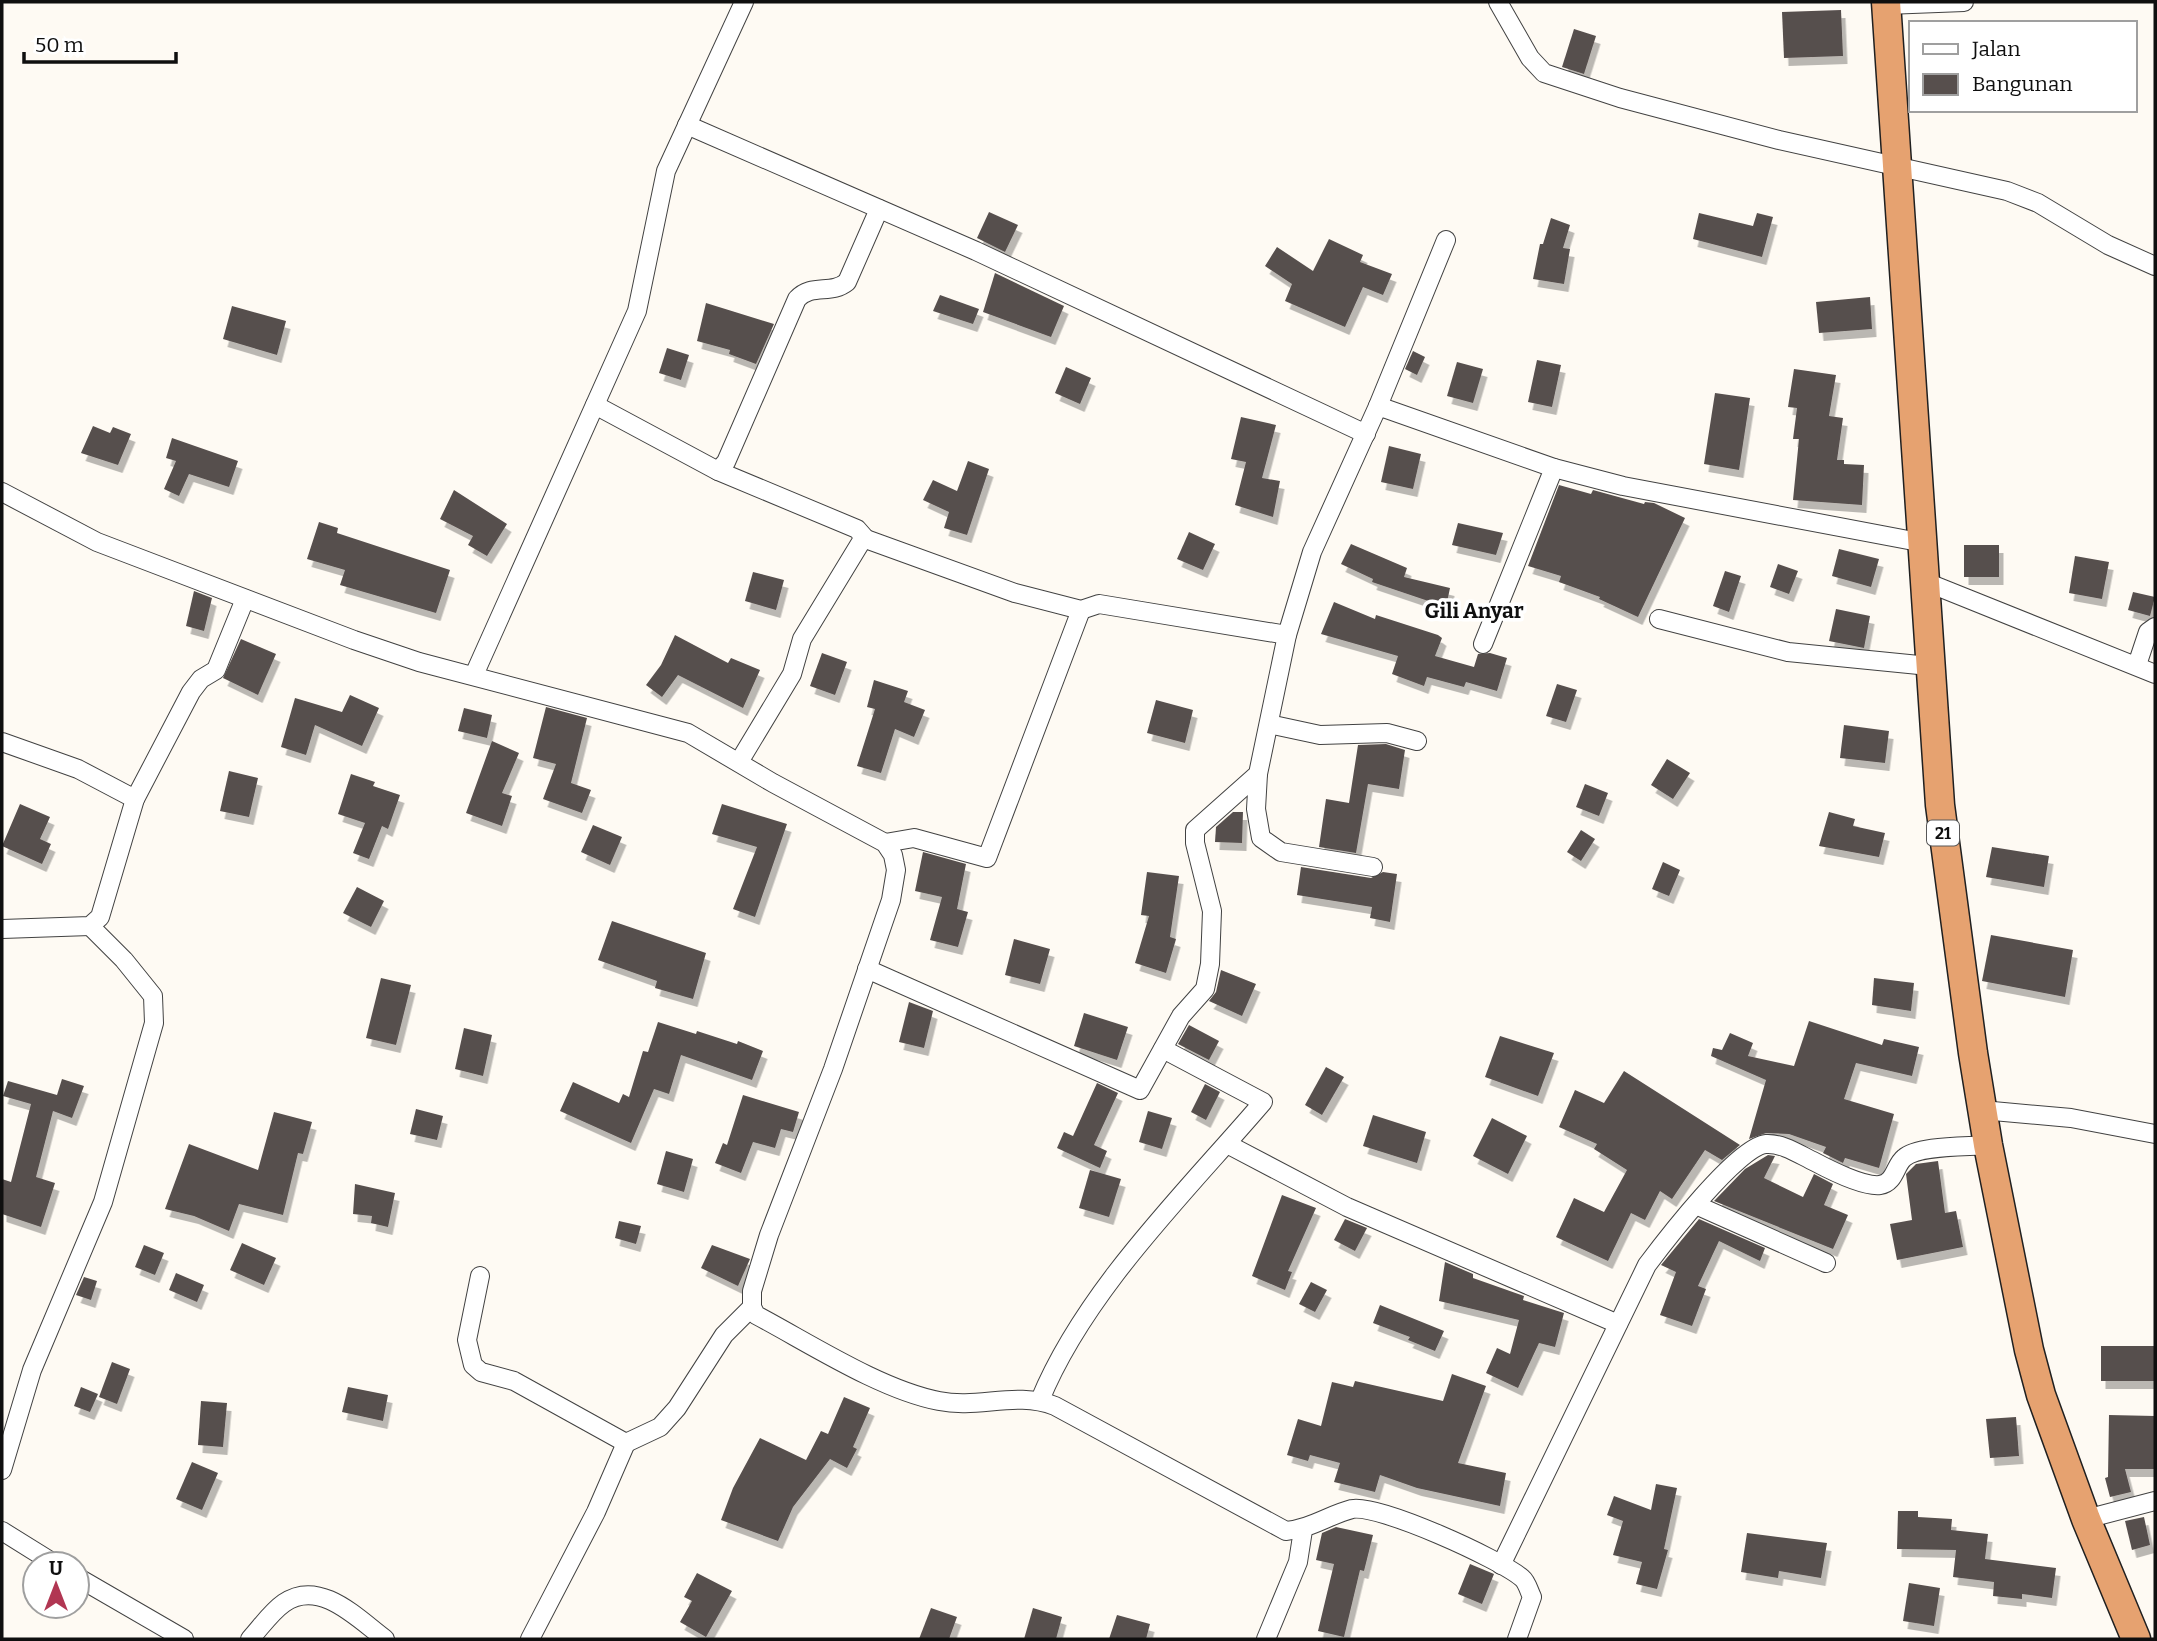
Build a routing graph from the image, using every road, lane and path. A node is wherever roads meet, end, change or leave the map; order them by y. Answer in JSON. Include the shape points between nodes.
{"nodes":[{"id":1,"x":744,"y":2,"type":"edge"},
{"id":2,"x":1498,"y":2,"type":"edge"},
{"id":3,"x":1964,"y":2,"type":"edge"},
{"id":4,"x":1886,"y":3,"type":"edge"},
{"id":5,"x":687,"y":125,"type":"junction"},
{"id":6,"x":1898,"y":167,"type":"junction"},
{"id":7,"x":879,"y":209,"type":"junction"},
{"id":8,"x":1446,"y":240,"type":"dead end"},
{"id":9,"x":2155,"y":266,"type":"edge"},
{"id":10,"x":595,"y":405,"type":"junction"},
{"id":11,"x":1378,"y":406,"type":"junction"},
{"id":12,"x":1366,"y":434,"type":"junction"},
{"id":13,"x":1554,"y":468,"type":"junction"},
{"id":14,"x":718,"y":471,"type":"junction"},
{"id":15,"x":2,"y":492,"type":"edge"},
{"id":16,"x":863,"y":538,"type":"junction"},
{"id":17,"x":1924,"y":543,"type":"junction"},
{"id":18,"x":1926,"y":582,"type":"junction"},
{"id":19,"x":245,"y":599,"type":"junction"},
{"id":20,"x":1082,"y":610,"type":"junction"},
{"id":21,"x":1659,"y":619,"type":"dead end"},
{"id":22,"x":2155,"y":627,"type":"edge"},
{"id":23,"x":1287,"y":635,"type":"junction"},
{"id":24,"x":1483,"y":644,"type":"dead end"},
{"id":25,"x":2137,"y":665,"type":"junction"},
{"id":26,"x":1929,"y":666,"type":"junction"},
{"id":27,"x":2155,"y":674,"type":"edge"},
{"id":28,"x":474,"y":675,"type":"junction"},
{"id":29,"x":1269,"y":724,"type":"junction"},
{"id":30,"x":1417,"y":741,"type":"dead end"},
{"id":31,"x":2,"y":742,"type":"edge"},
{"id":32,"x":739,"y":762,"type":"junction"},
{"id":33,"x":1258,"y":774,"type":"junction"},
{"id":34,"x":135,"y":799,"type":"junction"},
{"id":35,"x":885,"y":842,"type":"junction"},
{"id":36,"x":1373,"y":867,"type":"dead end"},
{"id":37,"x":90,"y":926,"type":"junction"},
{"id":38,"x":2,"y":929,"type":"edge"},
{"id":39,"x":867,"y":969,"type":"junction"},
{"id":40,"x":1163,"y":1049,"type":"junction"},
{"id":41,"x":1982,"y":1110,"type":"junction"},
{"id":42,"x":2155,"y":1134,"type":"edge"},
{"id":43,"x":1227,"y":1144,"type":"junction"},
{"id":44,"x":1988,"y":1145,"type":"junction"},
{"id":45,"x":1696,"y":1205,"type":"junction"},
{"id":46,"x":1826,"y":1263,"type":"dead end"},
{"id":47,"x":480,"y":1276,"type":"dead end"},
{"id":48,"x":752,"y":1307,"type":"junction"},
{"id":49,"x":1618,"y":1324,"type":"junction"},
{"id":50,"x":1041,"y":1400,"type":"junction"},
{"id":51,"x":626,"y":1443,"type":"junction"},
{"id":52,"x":2,"y":1470,"type":"edge"},
{"id":53,"x":2155,"y":1501,"type":"edge"},
{"id":54,"x":2085,"y":1519,"type":"junction"},
{"id":55,"x":1303,"y":1530,"type":"junction"},
{"id":56,"x":2,"y":1531,"type":"edge"},
{"id":57,"x":33,"y":1550,"type":"edge"},
{"id":58,"x":1502,"y":1565,"type":"junction"},
{"id":59,"x":91,"y":1585,"type":"edge"},
{"id":60,"x":184,"y":1639,"type":"edge"},
{"id":61,"x":250,"y":1639,"type":"edge"},
{"id":62,"x":385,"y":1639,"type":"edge"},
{"id":63,"x":530,"y":1639,"type":"edge"},
{"id":64,"x":1266,"y":1639,"type":"edge"},
{"id":65,"x":1517,"y":1639,"type":"edge"},
{"id":66,"x":2136,"y":1639,"type":"edge"}],
"edges":[{"from":1,"to":5,"type":"street"},
{"from":2,"to":6,"type":"street","via":[[1530,58],[1544,73],[1752,133]]},
{"from":3,"to":4,"type":"street"},
{"from":4,"to":6,"type":"highway","number":"21"},
{"from":5,"to":7,"type":"street"},
{"from":5,"to":10,"type":"street","via":[[666,171],[637,311]]},
{"from":6,"to":9,"type":"street","via":[[2038,202],[2108,245]]},
{"from":6,"to":17,"type":"highway","number":"21"},
{"from":7,"to":12,"type":"street"},
{"from":7,"to":14,"type":"street","via":[[847,282],[838,289],[808,290],[797,299],[726,462]]},
{"from":8,"to":11,"type":"street"},
{"from":10,"to":14,"type":"street"},
{"from":10,"to":28,"type":"street"},
{"from":11,"to":12,"type":"street"},
{"from":11,"to":13,"type":"street"},
{"from":12,"to":23,"type":"street","via":[[1312,552]]},
{"from":13,"to":17,"type":"street","via":[[1647,491]]},
{"from":13,"to":24,"type":"street"},
{"from":14,"to":16,"type":"street","via":[[857,529]]},
{"from":15,"to":19,"type":"street","via":[[97,542]]},
{"from":16,"to":20,"type":"street","via":[[1016,593]]},
{"from":16,"to":32,"type":"street","via":[[802,639],[792,674]]},
{"from":17,"to":18,"type":"highway","number":"21"},
{"from":18,"to":25,"type":"street"},
{"from":18,"to":26,"type":"highway","number":"21"},
{"from":19,"to":28,"type":"street","via":[[419,662]]},
{"from":19,"to":34,"type":"street","via":[[216,670],[191,692]]},
{"from":20,"to":23,"type":"street","via":[[1099,604]]},
{"from":20,"to":35,"type":"street","via":[[987,858],[914,838]]},
{"from":21,"to":26,"type":"street","via":[[1788,652]]},
{"from":22,"to":25,"type":"street","via":[[2148,632]]},
{"from":23,"to":29,"type":"street"},
{"from":25,"to":27,"type":"street"},
{"from":26,"to":41,"type":"highway","number":"21","via":[[1940,805]]},
{"from":28,"to":32,"type":"street","via":[[688,733]]},
{"from":29,"to":30,"type":"street","via":[[1320,735],[1388,733]]},
{"from":29,"to":33,"type":"street"},
{"from":31,"to":34,"type":"street","via":[[78,769]]},
{"from":32,"to":35,"type":"street"},
{"from":33,"to":36,"type":"street","via":[[1256,809],[1261,838],[1281,852]]},
{"from":33,"to":40,"type":"street","via":[[1195,830],[1212,911],[1210,964],[1205,989],[1181,1016]]},
{"from":34,"to":37,"type":"street","via":[[100,917]]},
{"from":35,"to":39,"type":"street","via":[[896,870],[891,900]]},
{"from":37,"to":38,"type":"street"},
{"from":37,"to":52,"type":"street","via":[[153,996],[154,1023],[103,1202],[32,1370]]},
{"from":39,"to":40,"type":"street","via":[[1140,1090]]},
{"from":39,"to":48,"type":"street","via":[[769,1235],[752,1291]]},
{"from":40,"to":43,"type":"street","via":[[1263,1102]]},
{"from":41,"to":42,"type":"street","via":[[2071,1118]]},
{"from":41,"to":44,"type":"highway","number":"21"},
{"from":43,"to":49,"type":"street","via":[[1347,1207]]},
{"from":43,"to":50,"type":"street","via":[[1090,1307],[1051,1373]]},
{"from":44,"to":45,"type":"street","via":[[1919,1151],[1904,1157],[1889,1181],[1880,1185],[1841,1175],[1781,1146],[1764,1144],[1734,1164]]},
{"from":44,"to":54,"type":"highway","number":"21","via":[[2029,1350],[2049,1422]]},
{"from":45,"to":46,"type":"street"},
{"from":45,"to":49,"type":"street","via":[[1647,1265]]},
{"from":47,"to":51,"type":"street","via":[[467,1340],[473,1365],[481,1372],[514,1381]]},
{"from":48,"to":50,"type":"street","via":[[756,1315],[898,1389],[961,1403]]},
{"from":48,"to":51,"type":"street","via":[[724,1335],[660,1427]]},
{"from":49,"to":58,"type":"street"},
{"from":50,"to":55,"type":"street","via":[[1286,1531]]},
{"from":51,"to":63,"type":"street"},
{"from":53,"to":54,"type":"street"},
{"from":54,"to":66,"type":"highway","number":"21"},
{"from":55,"to":58,"type":"street","via":[[1353,1509],[1373,1509]]},
{"from":55,"to":64,"type":"street","via":[[1298,1562]]},
{"from":56,"to":57,"type":"street"},
{"from":58,"to":65,"type":"street","via":[[1523,1579],[1532,1597]]},
{"from":59,"to":60,"type":"street"},
{"from":61,"to":62,"type":"street","via":[[286,1601],[312,1595],[329,1598]]}]}
